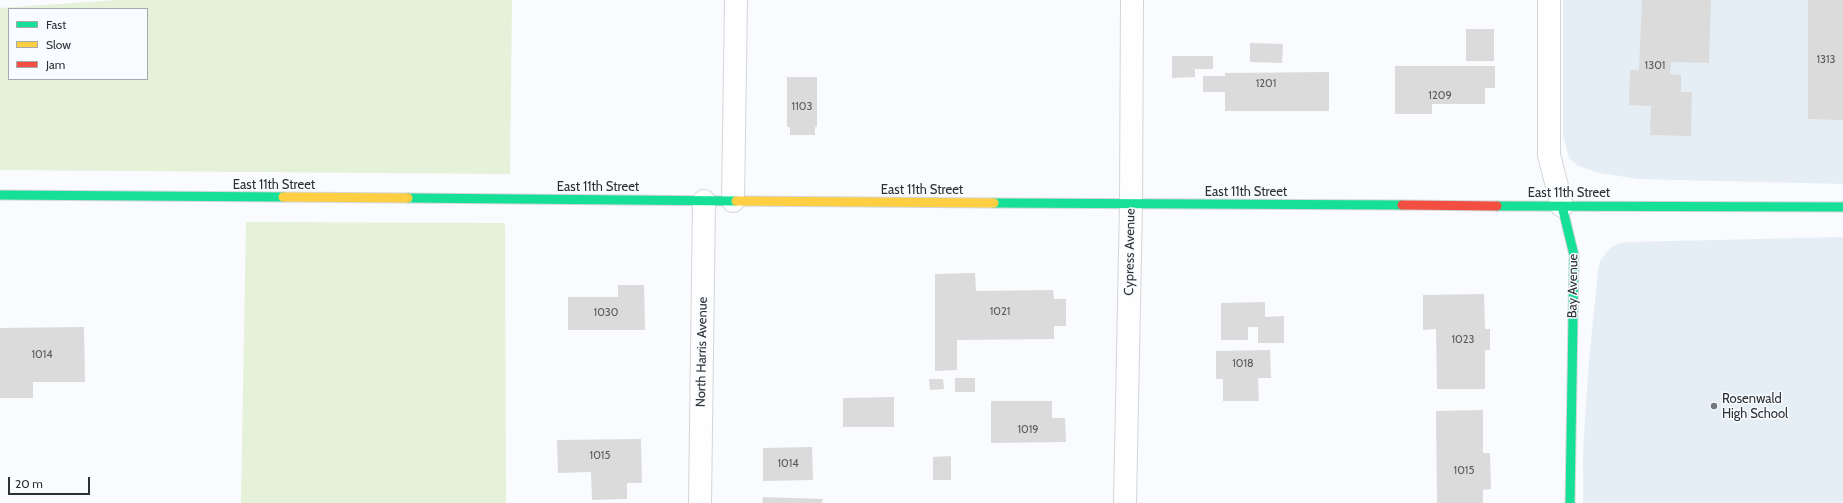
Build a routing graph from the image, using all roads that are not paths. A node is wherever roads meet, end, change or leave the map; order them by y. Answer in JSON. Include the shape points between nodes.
{"nodes":[{"id":1,"x":736,"y":0,"type":"edge"},
{"id":2,"x":1132,"y":0,"type":"edge"},
{"id":3,"x":1549,"y":0,"type":"edge"},
{"id":4,"x":0,"y":195,"type":"edge"},
{"id":5,"x":704,"y":201,"type":"junction"},
{"id":6,"x":733,"y":201,"type":"junction"},
{"id":7,"x":1131,"y":204,"type":"junction"},
{"id":8,"x":1562,"y":206,"type":"junction"},
{"id":9,"x":1843,"y":207,"type":"edge"},
{"id":10,"x":700,"y":503,"type":"edge"},
{"id":11,"x":1125,"y":503,"type":"edge"},
{"id":12,"x":1570,"y":503,"type":"edge"}],
"edges":[{"from":1,"to":6,"type":"street"},
{"from":2,"to":7,"type":"street","name":"Cypress Avenue"},
{"from":3,"to":8,"type":"street","name":"Bay Avenue","via":[[1549,155]]},
{"from":4,"to":5,"type":"main road","name":"East 11th Street"},
{"from":5,"to":6,"type":"main road","name":"East 11th Street"},
{"from":5,"to":10,"type":"street","name":"North Harris Avenue"},
{"from":6,"to":7,"type":"main road","name":"East 11th Street"},
{"from":7,"to":8,"type":"main road","name":"East 11th Street"},
{"from":7,"to":11,"type":"street","name":"Cypress Avenue"},
{"from":8,"to":9,"type":"main road","name":"East 11th Street"},
{"from":8,"to":12,"type":"main road","name":"Bay Avenue","via":[[1574,255]]}]}
